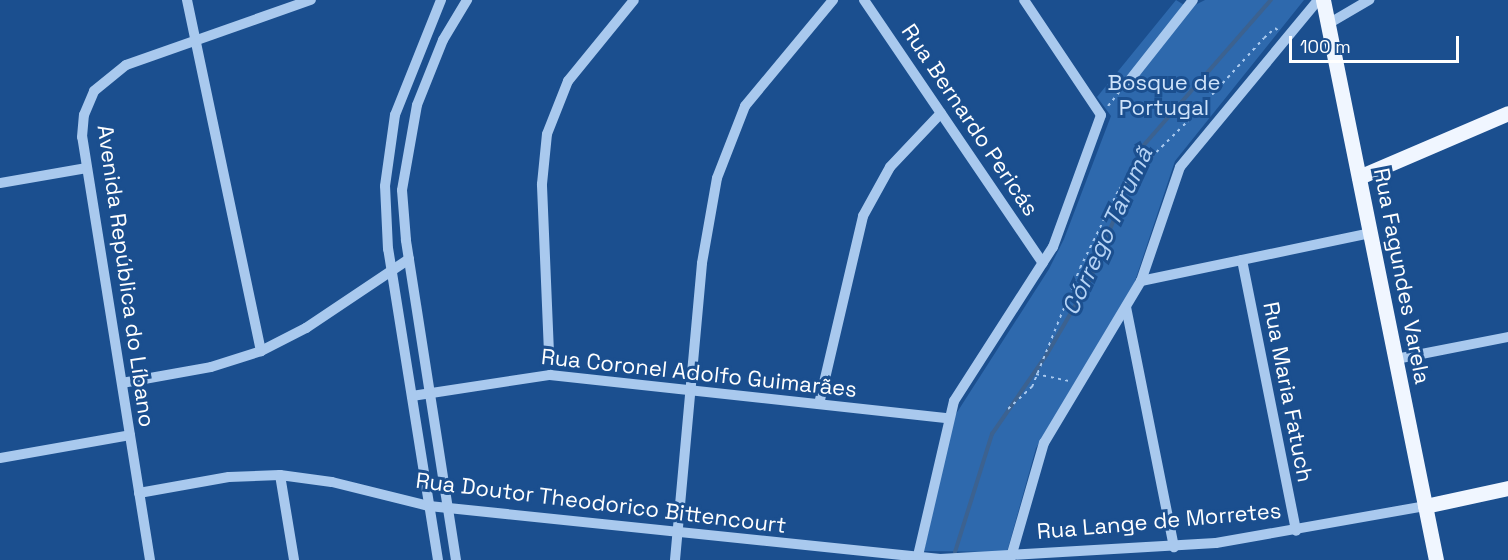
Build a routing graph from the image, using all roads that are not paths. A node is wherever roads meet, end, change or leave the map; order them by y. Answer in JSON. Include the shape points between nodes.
{"nodes":[{"id":1,"x":187,"y":0,"type":"edge"},
{"id":2,"x":310,"y":0,"type":"edge"},
{"id":3,"x":441,"y":0,"type":"edge"},
{"id":4,"x":467,"y":0,"type":"edge"},
{"id":5,"x":634,"y":0,"type":"edge"},
{"id":6,"x":833,"y":0,"type":"edge"},
{"id":7,"x":864,"y":0,"type":"edge"},
{"id":8,"x":1024,"y":0,"type":"edge"},
{"id":9,"x":1318,"y":0,"type":"edge"},
{"id":10,"x":1323,"y":0,"type":"edge"},
{"id":11,"x":1369,"y":0,"type":"edge"},
{"id":12,"x":1190,"y":1,"type":"edge"},
{"id":13,"x":1328,"y":24,"type":"junction"},
{"id":14,"x":194,"y":41,"type":"junction"},
{"id":15,"x":1129,"y":81,"type":"road end"},
{"id":16,"x":941,"y":113,"type":"junction"},
{"id":17,"x":1508,"y":113,"type":"edge"},
{"id":18,"x":87,"y":168,"type":"junction"},
{"id":19,"x":1359,"y":177,"type":"junction"},
{"id":20,"x":0,"y":183,"type":"edge"},
{"id":21,"x":1370,"y":233,"type":"junction"},
{"id":22,"x":409,"y":259,"type":"junction"},
{"id":23,"x":1242,"y":260,"type":"junction"},
{"id":24,"x":1043,"y":263,"type":"junction"},
{"id":25,"x":392,"y":271,"type":"junction"},
{"id":26,"x":1141,"y":281,"type":"junction"},
{"id":27,"x":1126,"y":307,"type":"junction"},
{"id":28,"x":1508,"y":338,"type":"edge"},
{"id":29,"x":261,"y":351,"type":"junction"},
{"id":30,"x":549,"y":353,"type":"dead end"},
{"id":31,"x":1396,"y":359,"type":"junction"},
{"id":32,"x":122,"y":383,"type":"junction"},
{"id":33,"x":691,"y":390,"type":"junction"},
{"id":34,"x":430,"y":393,"type":"junction"},
{"id":35,"x":411,"y":396,"type":"junction"},
{"id":36,"x":819,"y":404,"type":"junction"},
{"id":37,"x":948,"y":418,"type":"junction"},
{"id":38,"x":130,"y":435,"type":"junction"},
{"id":39,"x":0,"y":458,"type":"edge"},
{"id":40,"x":280,"y":475,"type":"junction"},
{"id":41,"x":1508,"y":488,"type":"edge"},
{"id":42,"x":139,"y":493,"type":"junction"},
{"id":43,"x":429,"y":506,"type":"junction"},
{"id":44,"x":1425,"y":506,"type":"junction"},
{"id":45,"x":448,"y":508,"type":"junction"},
{"id":46,"x":1296,"y":531,"type":"junction"},
{"id":47,"x":678,"y":533,"type":"junction"},
{"id":48,"x":1174,"y":547,"type":"junction"},
{"id":49,"x":1011,"y":557,"type":"junction"},
{"id":50,"x":917,"y":559,"type":"edge"},
{"id":51,"x":150,"y":560,"type":"edge"},
{"id":52,"x":294,"y":560,"type":"edge"},
{"id":53,"x":438,"y":560,"type":"edge"},
{"id":54,"x":456,"y":560,"type":"edge"},
{"id":55,"x":675,"y":560,"type":"edge"},
{"id":56,"x":1436,"y":560,"type":"edge"}],
"edges":[{"from":1,"to":14,"type":"street"},
{"from":2,"to":14,"type":"street","name":"Avenida República do Líbano"},
{"from":3,"to":25,"type":"street","via":[[391,130],[385,198]]},
{"from":4,"to":22,"type":"street","via":[[443,40],[409,136],[402,190]]},
{"from":5,"to":30,"type":"street","via":[[568,81],[547,134],[542,184]]},
{"from":6,"to":33,"type":"street","via":[[762,82],[745,106],[724,152],[708,220]]},
{"from":7,"to":16,"type":"street","name":"Rua Bernardo Pericás"},
{"from":8,"to":24,"type":"street","via":[[1101,115],[1063,224]]},
{"from":9,"to":26,"type":"street","via":[[1180,167]]},
{"from":10,"to":13,"type":"main road","name":"Rua Fagundes Varela"},
{"from":11,"to":13,"type":"street"},
{"from":12,"to":15,"type":"street"},
{"from":13,"to":19,"type":"main road","name":"Rua Fagundes Varela"},
{"from":14,"to":18,"type":"street","name":"Avenida República do Líbano","via":[[126,65],[94,91],[82,126]]},
{"from":14,"to":29,"type":"street"},
{"from":16,"to":24,"type":"street","name":"Rua Bernardo Pericás"},
{"from":16,"to":36,"type":"street","via":[[890,167],[863,216]]},
{"from":17,"to":19,"type":"main road"},
{"from":18,"to":20,"type":"street"},
{"from":18,"to":32,"type":"street","name":"Avenida República do Líbano"},
{"from":19,"to":21,"type":"main road","name":"Rua Fagundes Varela"},
{"from":21,"to":23,"type":"street"},
{"from":21,"to":31,"type":"main road","name":"Rua Fagundes Varela"},
{"from":22,"to":25,"type":"street"},
{"from":22,"to":34,"type":"street"},
{"from":23,"to":26,"type":"street"},
{"from":23,"to":46,"type":"street","name":"Rua Maria Fatuch"},
{"from":24,"to":37,"type":"street","via":[[970,370]]},
{"from":25,"to":29,"type":"street","via":[[306,328]]},
{"from":25,"to":35,"type":"street"},
{"from":26,"to":27,"type":"street"},
{"from":27,"to":48,"type":"street"},
{"from":27,"to":49,"type":"street","via":[[1039,457]]},
{"from":28,"to":31,"type":"street"},
{"from":29,"to":32,"type":"street","via":[[211,367]]},
{"from":31,"to":44,"type":"main road","name":"Rua Fagundes Varela"},
{"from":32,"to":38,"type":"street","name":"Avenida República do Líbano"},
{"from":33,"to":34,"type":"street","name":"Rua Coronel Adolfo Guimarães","via":[[539,375]]},
{"from":33,"to":36,"type":"street","name":"Rua Coronel Adolfo Guimarães"},
{"from":33,"to":47,"type":"street"},
{"from":34,"to":35,"type":"street","name":"Rua Coronel Adolfo Guimarães"},
{"from":34,"to":45,"type":"street"},
{"from":35,"to":43,"type":"street"},
{"from":36,"to":37,"type":"street","name":"Rua Coronel Adolfo Guimarães"},
{"from":37,"to":50,"type":"street"},
{"from":38,"to":39,"type":"street"},
{"from":38,"to":42,"type":"street","name":"Avenida República do Líbano"},
{"from":40,"to":42,"type":"street","name":"Rua Doutor Theodorico Bittencourt","via":[[229,477]]},
{"from":40,"to":43,"type":"street","name":"Rua Doutor Theodorico Bittencourt","via":[[332,482]]},
{"from":40,"to":52,"type":"street"},
{"from":41,"to":44,"type":"main road","name":"Rua Lange de Morretes"},
{"from":42,"to":51,"type":"street","name":"Avenida República do Líbano"},
{"from":43,"to":45,"type":"street","name":"Rua Doutor Theodorico Bittencourt"},
{"from":43,"to":53,"type":"street"},
{"from":44,"to":46,"type":"street","name":"Rua Lange de Morretes"},
{"from":44,"to":56,"type":"main road","name":"Rua Fagundes Varela"},
{"from":45,"to":47,"type":"street","name":"Rua Doutor Theodorico Bittencourt"},
{"from":45,"to":54,"type":"street"},
{"from":46,"to":48,"type":"street","name":"Rua Lange de Morretes"},
{"from":47,"to":50,"type":"street","name":"Rua Doutor Theodorico Bittencourt"},
{"from":47,"to":55,"type":"street"},
{"from":48,"to":49,"type":"street","name":"Rua Lange de Morretes"},
{"from":49,"to":50,"type":"street","name":"Rua Lange de Morretes"}]}
